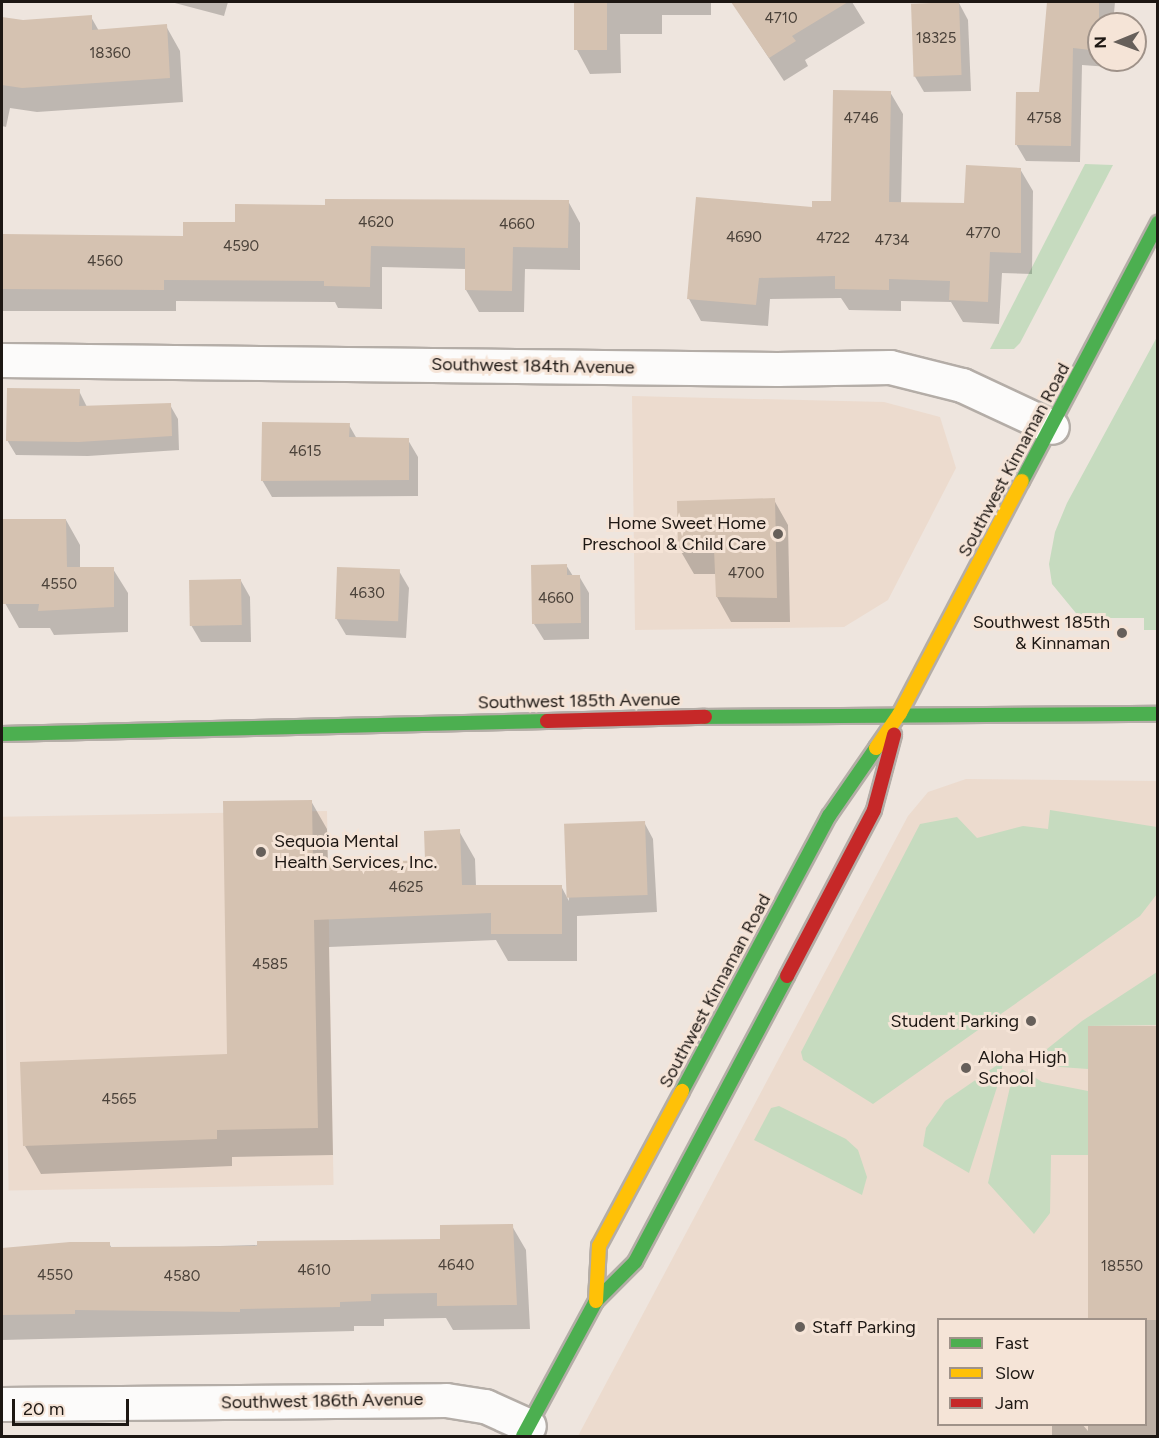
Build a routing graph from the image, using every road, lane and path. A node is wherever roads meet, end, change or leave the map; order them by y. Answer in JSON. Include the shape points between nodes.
{"nodes":[{"id":1,"x":1158,"y":223,"type":"edge"},
{"id":2,"x":2,"y":360,"type":"edge"},
{"id":3,"x":1052,"y":428,"type":"junction"},
{"id":4,"x":900,"y":713,"type":"junction"},
{"id":5,"x":1158,"y":714,"type":"edge"},
{"id":6,"x":2,"y":734,"type":"edge"},
{"id":7,"x":596,"y":1301,"type":"junction"},
{"id":8,"x":2,"y":1404,"type":"edge"},
{"id":9,"x":526,"y":1431,"type":"edge"}],
"edges":[{"from":1,"to":3,"type":"main road","name":"Southwest Kinnaman Road"},
{"from":2,"to":3,"type":"street","name":"Southwest 184th Avenue","via":[[890,367],[962,385]]},
{"from":3,"to":4,"type":"main road","name":"Southwest Kinnaman Road"},
{"from":4,"to":5,"type":"main road","name":"Southwest 185th Avenue"},
{"from":4,"to":6,"type":"main road","name":"Southwest 185th Avenue"},
{"from":4,"to":7,"type":"main road","name":"Southwest Kinnaman Road","via":[[874,810],[635,1262]]},
{"from":4,"to":7,"type":"main road","name":"Southwest Kinnaman Road","via":[[829,816],[599,1246]]},
{"from":7,"to":9,"type":"main road","name":"Southwest Kinnaman Road"},
{"from":8,"to":9,"type":"street","name":"Southwest 186th Avenue","via":[[446,1400],[485,1406]]}]}
